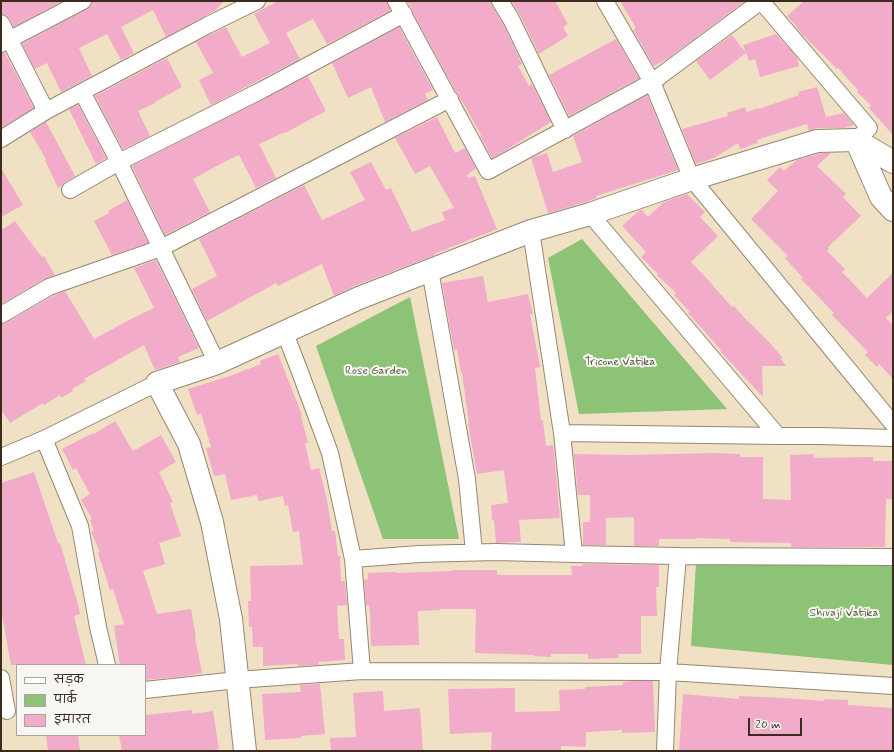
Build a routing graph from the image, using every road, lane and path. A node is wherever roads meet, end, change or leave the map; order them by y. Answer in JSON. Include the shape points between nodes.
{"nodes":[{"id":1,"x":83,"y":1,"type":"edge"},
{"id":2,"x":229,"y":1,"type":"edge"},
{"id":3,"x":257,"y":1,"type":"edge"},
{"id":4,"x":500,"y":1,"type":"edge"},
{"id":5,"x":606,"y":1,"type":"edge"},
{"id":6,"x":761,"y":1,"type":"edge"},
{"id":7,"x":400,"y":8,"type":"edge"},
{"id":8,"x":1,"y":23,"type":"edge"},
{"id":9,"x":208,"y":25,"type":"junction"},
{"id":10,"x":5,"y":42,"type":"edge"},
{"id":11,"x":652,"y":82,"type":"junction"},
{"id":12,"x":82,"y":92,"type":"junction"},
{"id":13,"x":450,"y":99,"type":"junction"},
{"id":14,"x":46,"y":111,"type":"junction"},
{"id":15,"x":565,"y":130,"type":"junction"},
{"id":16,"x":1,"y":139,"type":"edge"},
{"id":17,"x":856,"y":140,"type":"junction"},
{"id":18,"x":119,"y":162,"type":"junction"},
{"id":19,"x":893,"y":162,"type":"edge"},
{"id":20,"x":692,"y":179,"type":"junction"},
{"id":21,"x":70,"y":190,"type":"dead end"},
{"id":22,"x":893,"y":210,"type":"edge"},
{"id":23,"x":590,"y":214,"type":"junction"},
{"id":24,"x":531,"y":231,"type":"junction"},
{"id":25,"x":161,"y":248,"type":"junction"},
{"id":26,"x":430,"y":270,"type":"junction"},
{"id":27,"x":1,"y":315,"type":"edge"},
{"id":28,"x":284,"y":332,"type":"junction"},
{"id":29,"x":217,"y":363,"type":"junction"},
{"id":30,"x":157,"y":382,"type":"junction"},
{"id":31,"x":893,"y":424,"type":"edge"},
{"id":32,"x":562,"y":433,"type":"junction"},
{"id":33,"x":778,"y":436,"type":"junction"},
{"id":34,"x":893,"y":438,"type":"edge"},
{"id":35,"x":44,"y":439,"type":"junction"},
{"id":36,"x":1,"y":457,"type":"edge"},
{"id":37,"x":474,"y":552,"type":"junction"},
{"id":38,"x":574,"y":554,"type":"junction"},
{"id":39,"x":678,"y":556,"type":"junction"},
{"id":40,"x":893,"y":557,"type":"edge"},
{"id":41,"x":353,"y":559,"type":"junction"},
{"id":42,"x":106,"y":664,"type":"edge"},
{"id":43,"x":362,"y":671,"type":"junction"},
{"id":44,"x":668,"y":672,"type":"junction"},
{"id":45,"x":1,"y":678,"type":"edge"},
{"id":46,"x":237,"y":680,"type":"junction"},
{"id":47,"x":893,"y":686,"type":"edge"},
{"id":48,"x":146,"y":690,"type":"edge"},
{"id":49,"x":8,"y":711,"type":"edge"},
{"id":50,"x":245,"y":751,"type":"edge"},
{"id":51,"x":665,"y":751,"type":"edge"}],
"edges":[{"from":1,"to":10,"type":"street"},
{"from":2,"to":9,"type":"street"},
{"from":3,"to":9,"type":"street"},
{"from":4,"to":15,"type":"street"},
{"from":5,"to":11,"type":"street"},
{"from":6,"to":11,"type":"street"},
{"from":6,"to":17,"type":"street","via":[[868,128]]},
{"from":7,"to":13,"type":"street"},
{"from":7,"to":18,"type":"street","via":[[262,90]]},
{"from":8,"to":10,"type":"street"},
{"from":9,"to":12,"type":"street"},
{"from":10,"to":14,"type":"street"},
{"from":11,"to":15,"type":"street"},
{"from":11,"to":20,"type":"street"},
{"from":12,"to":14,"type":"street"},
{"from":12,"to":18,"type":"street"},
{"from":13,"to":15,"type":"street","via":[[488,171]]},
{"from":13,"to":25,"type":"street"},
{"from":14,"to":16,"type":"street"},
{"from":17,"to":19,"type":"street"},
{"from":17,"to":20,"type":"street","via":[[816,141]]},
{"from":17,"to":22,"type":"street","via":[[881,198]]},
{"from":18,"to":21,"type":"street"},
{"from":18,"to":25,"type":"street"},
{"from":20,"to":23,"type":"street"},
{"from":20,"to":31,"type":"street"},
{"from":23,"to":24,"type":"street"},
{"from":23,"to":33,"type":"street"},
{"from":24,"to":26,"type":"street"},
{"from":24,"to":32,"type":"street"},
{"from":25,"to":27,"type":"street","via":[[49,287]]},
{"from":25,"to":29,"type":"street"},
{"from":26,"to":28,"type":"street"},
{"from":26,"to":37,"type":"street","via":[[467,479]]},
{"from":28,"to":29,"type":"street"},
{"from":28,"to":41,"type":"street","via":[[330,453]]},
{"from":29,"to":30,"type":"street"},
{"from":30,"to":35,"type":"street"},
{"from":30,"to":46,"type":"street","via":[[190,444],[212,522],[231,619]]},
{"from":32,"to":33,"type":"street"},
{"from":32,"to":38,"type":"street"},
{"from":33,"to":34,"type":"street"},
{"from":35,"to":36,"type":"street"},
{"from":35,"to":42,"type":"street","via":[[80,526]]},
{"from":37,"to":38,"type":"street"},
{"from":37,"to":41,"type":"street"},
{"from":38,"to":39,"type":"street"},
{"from":39,"to":40,"type":"street"},
{"from":39,"to":44,"type":"street"},
{"from":41,"to":43,"type":"street"},
{"from":43,"to":44,"type":"street"},
{"from":43,"to":46,"type":"street"},
{"from":44,"to":47,"type":"street"},
{"from":44,"to":51,"type":"street"},
{"from":45,"to":49,"type":"street"},
{"from":46,"to":48,"type":"street"},
{"from":46,"to":50,"type":"street"}]}
